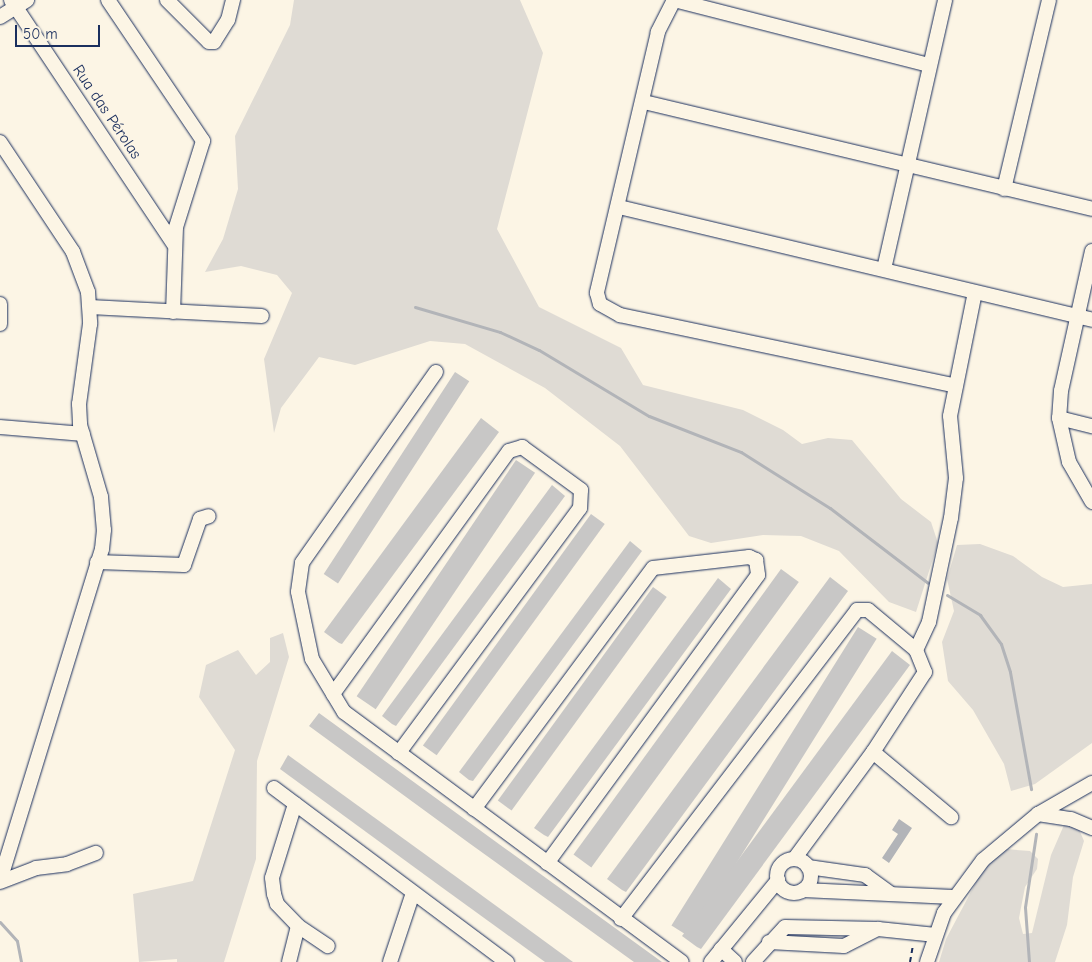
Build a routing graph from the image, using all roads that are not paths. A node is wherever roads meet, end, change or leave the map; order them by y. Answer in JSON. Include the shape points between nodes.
{"nodes":[{"id":1,"x":108,"y":0,"type":"edge"},
{"id":2,"x":167,"y":0,"type":"edge"},
{"id":3,"x":233,"y":0,"type":"edge"},
{"id":4,"x":674,"y":0,"type":"edge"},
{"id":5,"x":945,"y":0,"type":"edge"},
{"id":6,"x":1050,"y":0,"type":"edge"},
{"id":7,"x":18,"y":2,"type":"edge"},
{"id":8,"x":0,"y":17,"type":"edge"},
{"id":9,"x":929,"y":64,"type":"junction"},
{"id":10,"x":644,"y":102,"type":"junction"},
{"id":11,"x":0,"y":142,"type":"edge"},
{"id":12,"x":907,"y":166,"type":"junction"},
{"id":13,"x":1004,"y":189,"type":"junction"},
{"id":14,"x":619,"y":207,"type":"junction"},
{"id":15,"x":1092,"y":209,"type":"edge"},
{"id":16,"x":174,"y":244,"type":"junction"},
{"id":17,"x":1092,"y":251,"type":"edge"},
{"id":18,"x":884,"y":269,"type":"junction"},
{"id":19,"x":975,"y":292,"type":"junction"},
{"id":20,"x":0,"y":304,"type":"edge"},
{"id":21,"x":90,"y":307,"type":"junction"},
{"id":22,"x":173,"y":312,"type":"junction"},
{"id":23,"x":262,"y":316,"type":"dead end"},
{"id":24,"x":1077,"y":316,"type":"junction"},
{"id":25,"x":1092,"y":320,"type":"edge"},
{"id":26,"x":0,"y":324,"type":"edge"},
{"id":27,"x":436,"y":372,"type":"dead end"},
{"id":28,"x":956,"y":386,"type":"junction"},
{"id":29,"x":1060,"y":418,"type":"junction"},
{"id":30,"x":1092,"y":426,"type":"edge"},
{"id":31,"x":0,"y":427,"type":"edge"},
{"id":32,"x":83,"y":434,"type":"junction"},
{"id":33,"x":1092,"y":502,"type":"edge"},
{"id":34,"x":209,"y":516,"type":"dead end"},
{"id":35,"x":97,"y":562,"type":"junction"},
{"id":36,"x":916,"y":650,"type":"junction"},
{"id":37,"x":333,"y":694,"type":"junction"},
{"id":38,"x":872,"y":752,"type":"junction"},
{"id":39,"x":400,"y":753,"type":"junction"},
{"id":40,"x":1092,"y":783,"type":"edge"},
{"id":41,"x":274,"y":788,"type":"dead end"},
{"id":42,"x":295,"y":804,"type":"junction"},
{"id":43,"x":474,"y":809,"type":"junction"},
{"id":44,"x":1038,"y":814,"type":"junction"},
{"id":45,"x":951,"y":817,"type":"dead end"},
{"id":46,"x":1092,"y":828,"type":"edge"},
{"id":47,"x":96,"y":853,"type":"dead end"},
{"id":48,"x":794,"y":859,"type":"junction"},
{"id":49,"x":547,"y":863,"type":"junction"},
{"id":50,"x":808,"y":867,"type":"junction"},
{"id":51,"x":778,"y":880,"type":"junction"},
{"id":52,"x":0,"y":881,"type":"edge"},
{"id":53,"x":803,"y":890,"type":"junction"},
{"id":54,"x":414,"y":893,"type":"junction"},
{"id":55,"x":890,"y":893,"type":"junction"},
{"id":56,"x":953,"y":897,"type":"junction"},
{"id":57,"x":621,"y":919,"type":"junction"},
{"id":58,"x":298,"y":926,"type":"junction"},
{"id":59,"x":878,"y":929,"type":"junction"},
{"id":60,"x":936,"y":935,"type":"junction"},
{"id":61,"x":769,"y":942,"type":"junction"},
{"id":62,"x":328,"y":946,"type":"dead end"},
{"id":63,"x":721,"y":949,"type":"junction"},
{"id":64,"x":487,"y":956,"type":"edge"},
{"id":65,"x":289,"y":962,"type":"edge"},
{"id":66,"x":390,"y":962,"type":"edge"},
{"id":67,"x":507,"y":962,"type":"edge"},
{"id":68,"x":682,"y":962,"type":"edge"},
{"id":69,"x":710,"y":962,"type":"edge"},
{"id":70,"x":735,"y":962,"type":"edge"},
{"id":71,"x":753,"y":962,"type":"edge"},
{"id":72,"x":927,"y":962,"type":"edge"}],
"edges":[{"from":1,"to":16,"type":"street","via":[[203,141]]},
{"from":2,"to":3,"type":"street","via":[[209,42],[214,42],[228,20]]},
{"from":4,"to":9,"type":"street"},
{"from":4,"to":10,"type":"street","via":[[658,32]]},
{"from":5,"to":9,"type":"street"},
{"from":6,"to":13,"type":"street"},
{"from":7,"to":8,"type":"street"},
{"from":7,"to":16,"type":"street","name":"Rua das Pérolas"},
{"from":9,"to":12,"type":"street"},
{"from":10,"to":12,"type":"street"},
{"from":10,"to":14,"type":"street"},
{"from":11,"to":21,"type":"street","via":[[73,252],[82,270]]},
{"from":12,"to":13,"type":"street"},
{"from":12,"to":18,"type":"street"},
{"from":13,"to":15,"type":"street"},
{"from":14,"to":18,"type":"street"},
{"from":14,"to":28,"type":"street","via":[[597,293],[600,304],[614,312]]},
{"from":16,"to":22,"type":"street"},
{"from":17,"to":24,"type":"street"},
{"from":18,"to":19,"type":"street"},
{"from":19,"to":24,"type":"street"},
{"from":19,"to":28,"type":"street"},
{"from":20,"to":26,"type":"street"},
{"from":21,"to":22,"type":"street"},
{"from":21,"to":32,"type":"street","via":[[79,404]]},
{"from":22,"to":23,"type":"street"},
{"from":24,"to":25,"type":"street"},
{"from":24,"to":29,"type":"street","via":[[1061,391]]},
{"from":27,"to":37,"type":"street","via":[[302,563],[298,592],[312,659]]},
{"from":28,"to":36,"type":"street","via":[[950,416],[956,478],[951,518],[929,622]]},
{"from":29,"to":30,"type":"street"},
{"from":29,"to":33,"type":"street","via":[[1069,462]]},
{"from":31,"to":32,"type":"street"},
{"from":32,"to":35,"type":"street","via":[[103,514]]},
{"from":34,"to":35,"type":"street","via":[[200,519],[184,565]]},
{"from":35,"to":52,"type":"street"},
{"from":36,"to":38,"type":"street","via":[[925,672]]},
{"from":36,"to":57,"type":"street","via":[[868,610],[857,610]]},
{"from":37,"to":39,"type":"street","via":[[344,712]]},
{"from":37,"to":39,"type":"street","via":[[509,451],[522,447],[581,490],[580,508]]},
{"from":38,"to":45,"type":"street"},
{"from":38,"to":48,"type":"street"},
{"from":39,"to":43,"type":"street"},
{"from":40,"to":44,"type":"street"},
{"from":41,"to":42,"type":"street"},
{"from":42,"to":54,"type":"street"},
{"from":42,"to":58,"type":"street","via":[[272,878],[277,904]]},
{"from":43,"to":49,"type":"street"},
{"from":43,"to":49,"type":"street","via":[[653,568],[749,557],[756,560],[758,575]]},
{"from":44,"to":46,"type":"street","via":[[1071,819]]},
{"from":44,"to":56,"type":"street","via":[[983,860]]},
{"from":47,"to":52,"type":"street"},
{"from":48,"to":50,"type":"street"},
{"from":48,"to":51,"type":"street","via":[[781,866]]},
{"from":49,"to":57,"type":"street"},
{"from":50,"to":53,"type":"street","via":[[811,878]]},
{"from":50,"to":55,"type":"street","via":[[865,875]]},
{"from":51,"to":53,"type":"street","via":[[788,891]]},
{"from":51,"to":63,"type":"street"},
{"from":53,"to":55,"type":"street"},
{"from":54,"to":64,"type":"street"},
{"from":54,"to":66,"type":"street"},
{"from":55,"to":56,"type":"street"},
{"from":56,"to":60,"type":"street"},
{"from":57,"to":68,"type":"street"},
{"from":58,"to":62,"type":"street"},
{"from":58,"to":65,"type":"street"},
{"from":59,"to":60,"type":"street"},
{"from":59,"to":61,"type":"street","via":[[859,942],[844,946]]},
{"from":59,"to":61,"type":"street","via":[[801,925],[785,927]]},
{"from":60,"to":72,"type":"street"},
{"from":61,"to":71,"type":"street"},
{"from":63,"to":69,"type":"street"},
{"from":63,"to":70,"type":"street"},
{"from":64,"to":67,"type":"street"}]}
